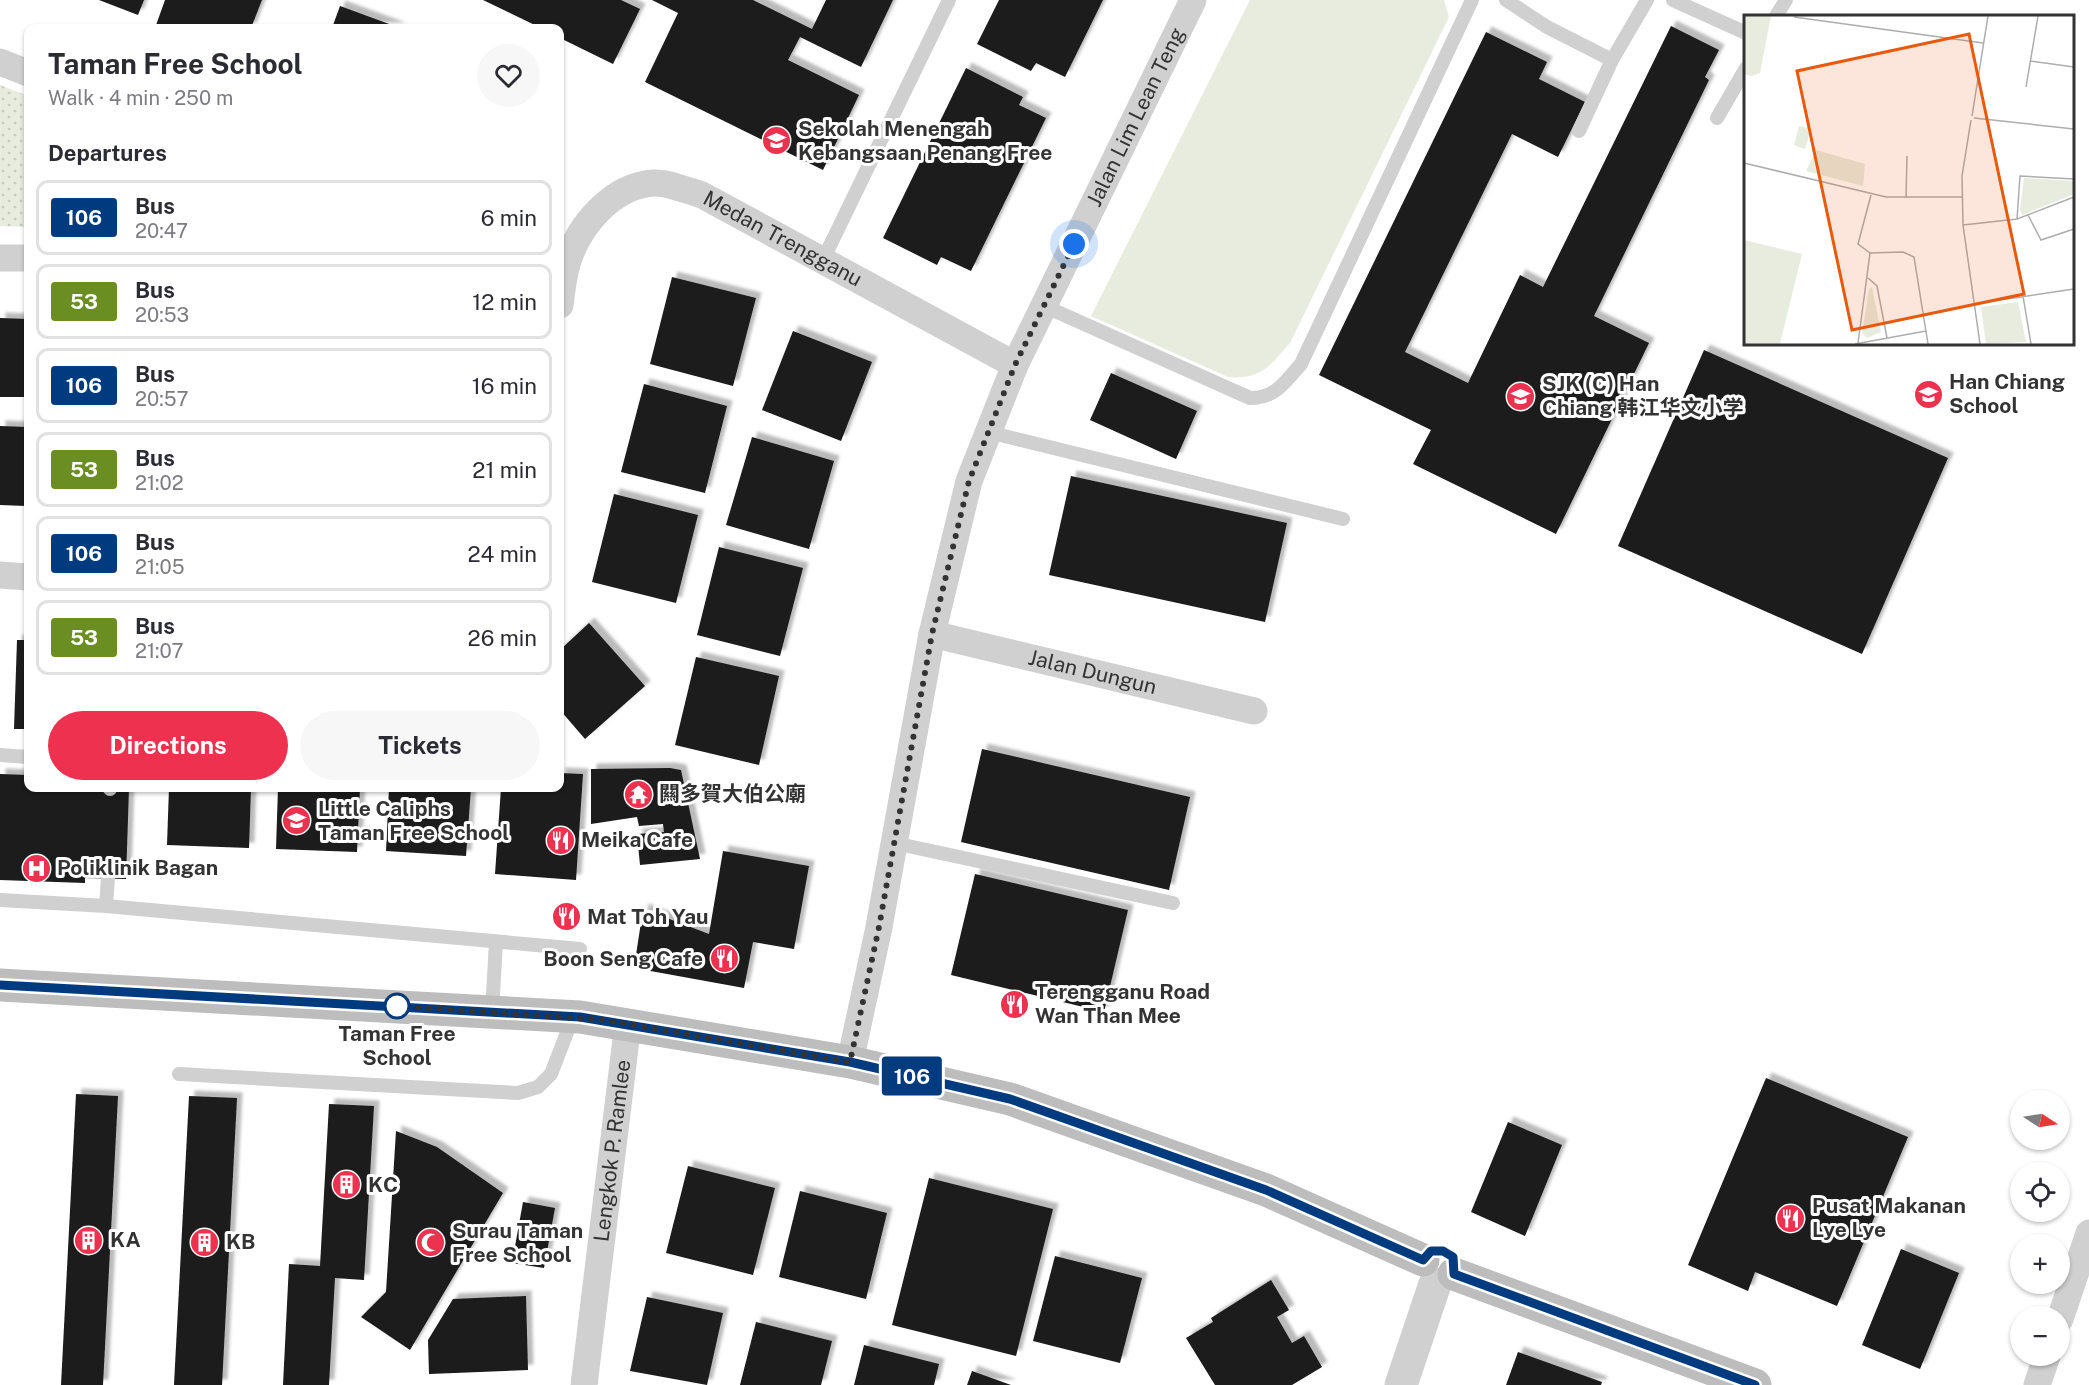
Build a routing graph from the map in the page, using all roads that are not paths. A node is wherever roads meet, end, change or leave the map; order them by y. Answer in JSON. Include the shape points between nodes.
{"nodes":[{"id":1,"x":949,"y":0,"type":"edge"},
{"id":2,"x":1193,"y":0,"type":"edge"},
{"id":3,"x":1472,"y":0,"type":"edge"},
{"id":4,"x":1506,"y":0,"type":"edge"},
{"id":5,"x":1647,"y":0,"type":"edge"},
{"id":6,"x":1673,"y":0,"type":"edge"},
{"id":7,"x":1786,"y":0,"type":"edge"},
{"id":8,"x":1777,"y":15,"type":"edge"},
{"id":9,"x":1744,"y":32,"type":"edge"},
{"id":10,"x":1612,"y":60,"type":"junction"},
{"id":11,"x":0,"y":62,"type":"edge"},
{"id":12,"x":24,"y":71,"type":"edge"},
{"id":13,"x":1744,"y":71,"type":"edge"},
{"id":14,"x":1717,"y":118,"type":"dead end"},
{"id":15,"x":1579,"y":131,"type":"dead end"},
{"id":16,"x":0,"y":258,"type":"edge"},
{"id":17,"x":24,"y":258,"type":"edge"},
{"id":18,"x":564,"y":259,"type":"edge"},
{"id":19,"x":823,"y":260,"type":"junction"},
{"id":20,"x":1044,"y":306,"type":"junction"},
{"id":21,"x":1015,"y":365,"type":"junction"},
{"id":22,"x":988,"y":432,"type":"junction"},
{"id":23,"x":1343,"y":519,"type":"dead end"},
{"id":24,"x":0,"y":575,"type":"edge"},
{"id":25,"x":24,"y":577,"type":"edge"},
{"id":26,"x":932,"y":634,"type":"junction"},
{"id":27,"x":1254,"y":711,"type":"dead end"},
{"id":28,"x":0,"y":755,"type":"edge"},
{"id":29,"x":24,"y":757,"type":"edge"},
{"id":30,"x":894,"y":843,"type":"junction"},
{"id":31,"x":108,"y":879,"type":"dead end"},
{"id":32,"x":0,"y":900,"type":"edge"},
{"id":33,"x":1173,"y":903,"type":"dead end"},
{"id":34,"x":106,"y":906,"type":"junction"},
{"id":35,"x":496,"y":942,"type":"junction"},
{"id":36,"x":580,"y":949,"type":"dead end"},
{"id":37,"x":0,"y":985,"type":"edge"},
{"id":38,"x":492,"y":1012,"type":"junction"},
{"id":39,"x":573,"y":1017,"type":"junction"},
{"id":40,"x":628,"y":1023,"type":"junction"},
{"id":41,"x":850,"y":1062,"type":"junction"},
{"id":42,"x":179,"y":1074,"type":"dead end"},
{"id":43,"x":2089,"y":1233,"type":"edge"},
{"id":44,"x":1438,"y":1272,"type":"junction"},
{"id":45,"x":2064,"y":1306,"type":"edge"},
{"id":46,"x":2044,"y":1366,"type":"edge"},
{"id":47,"x":1710,"y":1377,"type":"edge"},
{"id":48,"x":584,"y":1385,"type":"edge"},
{"id":49,"x":1401,"y":1385,"type":"edge"},
{"id":50,"x":1755,"y":1385,"type":"edge"},
{"id":51,"x":2037,"y":1385,"type":"edge"}],
"edges":[{"from":1,"to":19,"type":"lane"},
{"from":2,"to":20,"type":"street","name":"Jalan Lim Lean Teng"},
{"from":3,"to":20,"type":"lane","via":[[1301,364],[1278,391],[1264,398],[1250,398]]},
{"from":4,"to":10,"type":"lane","via":[[1547,27]]},
{"from":5,"to":10,"type":"lane"},
{"from":6,"to":9,"type":"lane"},
{"from":7,"to":8,"type":"lane"},
{"from":10,"to":15,"type":"lane"},
{"from":11,"to":12,"type":"street"},
{"from":13,"to":14,"type":"lane"},
{"from":16,"to":17,"type":"street"},
{"from":18,"to":19,"type":"street","name":"Medan Trengganu","via":[[608,201],[633,187],[655,183],[702,195]]},
{"from":19,"to":21,"type":"street","name":"Medan Trengganu"},
{"from":20,"to":21,"type":"street","name":"Jalan Lim Lean Teng"},
{"from":21,"to":22,"type":"street","name":"Jalan Lim Lean Teng"},
{"from":22,"to":23,"type":"lane"},
{"from":22,"to":26,"type":"street","name":"Jalan Lim Lean Teng","via":[[969,481]]},
{"from":24,"to":25,"type":"street"},
{"from":26,"to":27,"type":"street","name":"Jalan Dungun"},
{"from":26,"to":30,"type":"street","name":"Jalan Lim Lean Teng"},
{"from":28,"to":29,"type":"lane"},
{"from":30,"to":33,"type":"lane"},
{"from":30,"to":41,"type":"street","name":"Jalan Lim Lean Teng"},
{"from":31,"to":34,"type":"lane"},
{"from":32,"to":34,"type":"lane"},
{"from":34,"to":35,"type":"lane"},
{"from":35,"to":36,"type":"lane"},
{"from":35,"to":38,"type":"lane"},
{"from":37,"to":38,"type":"main road"},
{"from":38,"to":39,"type":"main road"},
{"from":39,"to":40,"type":"main road"},
{"from":39,"to":42,"type":"lane","via":[[551,1074],[538,1087],[518,1093]]},
{"from":40,"to":41,"type":"main road"},
{"from":40,"to":48,"type":"street","name":"Lengkok P. Ramlee"},
{"from":41,"to":44,"type":"main road","via":[[1010,1099],[1266,1190]]},
{"from":43,"to":45,"type":"street"},
{"from":44,"to":47,"type":"main road"},
{"from":44,"to":49,"type":"street"},
{"from":46,"to":51,"type":"street"},
{"from":47,"to":50,"type":"main road"}]}
